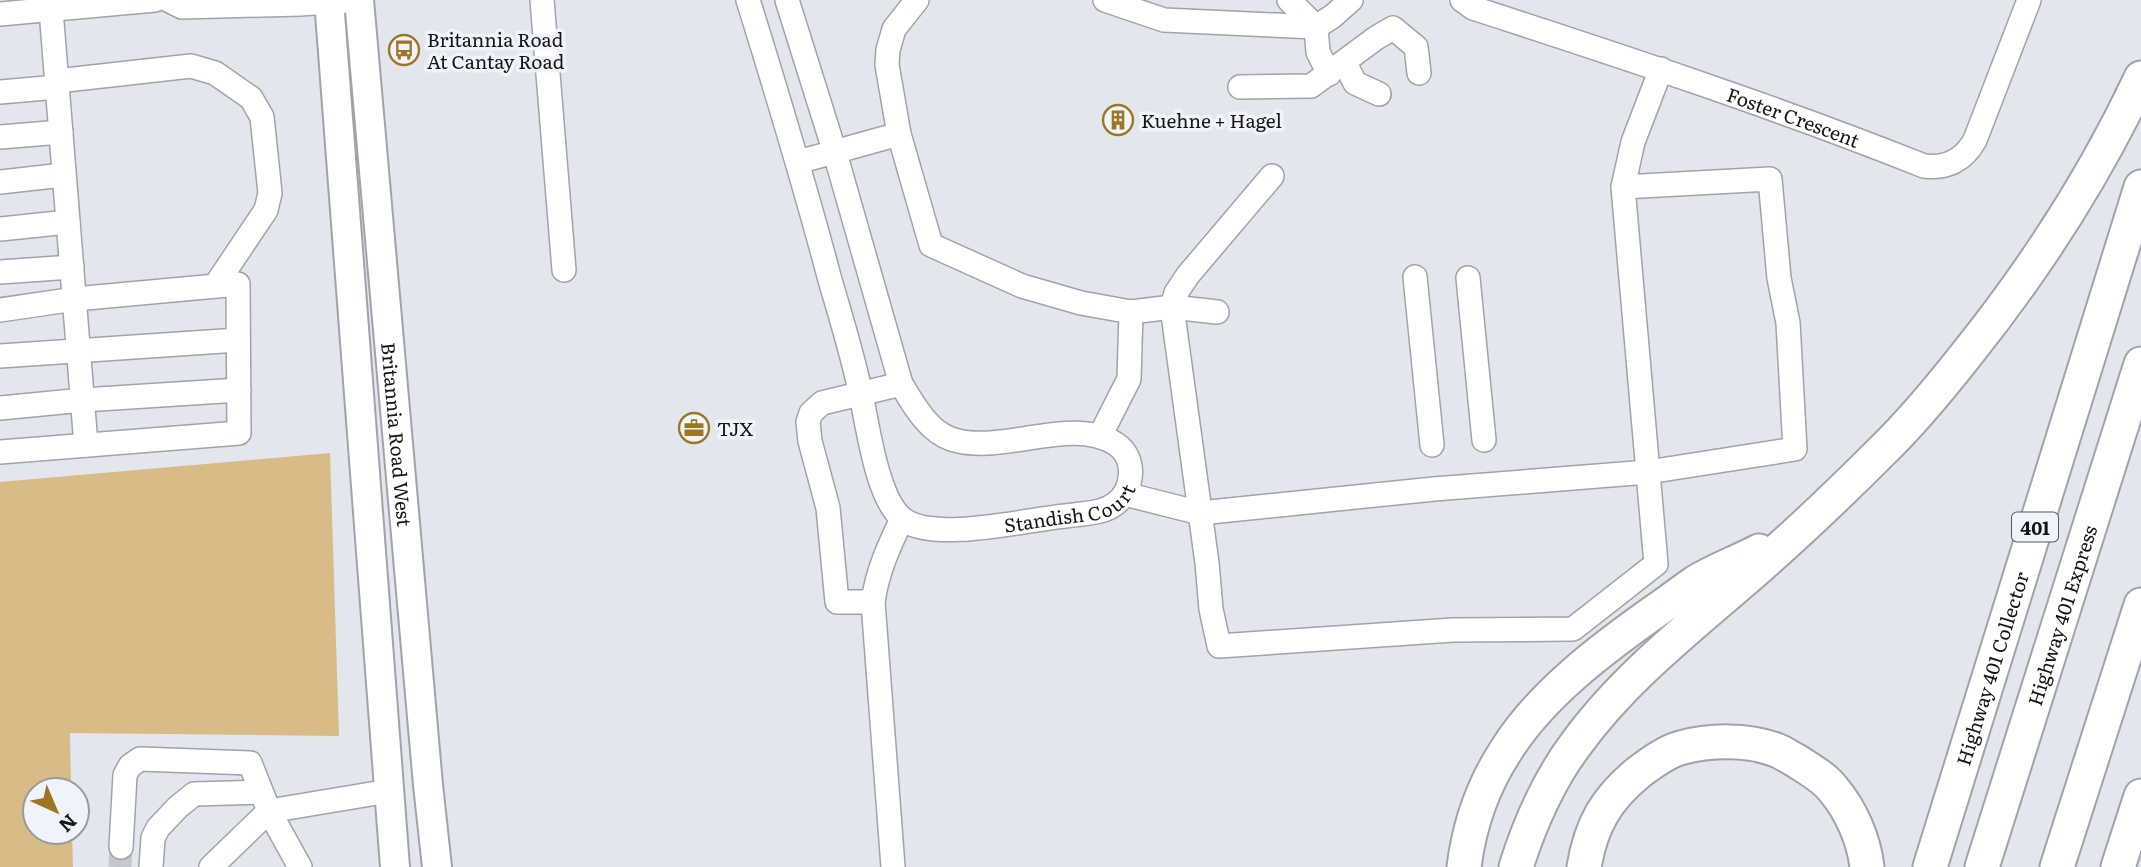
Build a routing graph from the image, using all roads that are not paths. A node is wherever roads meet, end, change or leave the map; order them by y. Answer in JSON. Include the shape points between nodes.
{"nodes":[{"id":1,"x":155,"y":0,"type":"edge"},
{"id":2,"x":168,"y":0,"type":"edge"},
{"id":3,"x":542,"y":0,"type":"edge"},
{"id":4,"x":748,"y":0,"type":"edge"},
{"id":5,"x":787,"y":0,"type":"edge"},
{"id":6,"x":917,"y":0,"type":"edge"},
{"id":7,"x":1105,"y":0,"type":"edge"},
{"id":8,"x":1289,"y":0,"type":"edge"},
{"id":9,"x":1462,"y":0,"type":"edge"},
{"id":10,"x":2029,"y":0,"type":"edge"},
{"id":11,"x":344,"y":1,"type":"edge"},
{"id":12,"x":1348,"y":1,"type":"edge"},
{"id":13,"x":51,"y":10,"type":"junction"},
{"id":14,"x":0,"y":14,"type":"edge"},
{"id":15,"x":1316,"y":27,"type":"junction"},
{"id":16,"x":1337,"y":68,"type":"junction"},
{"id":17,"x":1661,"y":69,"type":"junction"},
{"id":18,"x":1419,"y":73,"type":"dead end"},
{"id":19,"x":2141,"y":78,"type":"edge"},
{"id":20,"x":57,"y":84,"type":"junction"},
{"id":21,"x":1240,"y":87,"type":"dead end"},
{"id":22,"x":0,"y":92,"type":"edge"},
{"id":23,"x":1379,"y":94,"type":"dead end"},
{"id":24,"x":61,"y":132,"type":"junction"},
{"id":25,"x":899,"y":134,"type":"junction"},
{"id":26,"x":0,"y":137,"type":"edge"},
{"id":27,"x":835,"y":153,"type":"junction"},
{"id":28,"x":798,"y":162,"type":"junction"},
{"id":29,"x":63,"y":175,"type":"junction"},
{"id":30,"x":1272,"y":176,"type":"dead end"},
{"id":31,"x":0,"y":182,"type":"edge"},
{"id":32,"x":1623,"y":187,"type":"junction"},
{"id":33,"x":2141,"y":187,"type":"edge"},
{"id":34,"x":68,"y":222,"type":"junction"},
{"id":35,"x":0,"y":229,"type":"edge"},
{"id":36,"x":72,"y":267,"type":"junction"},
{"id":37,"x":564,"y":270,"type":"dead end"},
{"id":38,"x":0,"y":272,"type":"edge"},
{"id":39,"x":1415,"y":277,"type":"dead end"},
{"id":40,"x":1468,"y":278,"type":"dead end"},
{"id":41,"x":215,"y":286,"type":"junction"},
{"id":42,"x":75,"y":299,"type":"junction"},
{"id":43,"x":1172,"y":307,"type":"junction"},
{"id":44,"x":0,"y":310,"type":"edge"},
{"id":45,"x":1131,"y":312,"type":"junction"},
{"id":46,"x":1217,"y":312,"type":"dead end"},
{"id":47,"x":238,"y":340,"type":"junction"},
{"id":48,"x":79,"y":350,"type":"junction"},
{"id":49,"x":0,"y":356,"type":"edge"},
{"id":50,"x":2141,"y":363,"type":"edge"},
{"id":51,"x":901,"y":384,"type":"junction"},
{"id":52,"x":239,"y":390,"type":"junction"},
{"id":53,"x":861,"y":394,"type":"junction"},
{"id":54,"x":83,"y":400,"type":"junction"},
{"id":55,"x":0,"y":408,"type":"edge"},
{"id":56,"x":1100,"y":436,"type":"junction"},
{"id":57,"x":1484,"y":440,"type":"dead end"},
{"id":58,"x":86,"y":445,"type":"junction"},
{"id":59,"x":1432,"y":445,"type":"dead end"},
{"id":60,"x":0,"y":452,"type":"edge"},
{"id":61,"x":1648,"y":472,"type":"junction"},
{"id":62,"x":1125,"y":494,"type":"junction"},
{"id":63,"x":1200,"y":513,"type":"junction"},
{"id":64,"x":902,"y":519,"type":"junction"},
{"id":65,"x":1796,"y":533,"type":"junction"},
{"id":66,"x":873,"y":602,"type":"junction"},
{"id":67,"x":2141,"y":605,"type":"edge"},
{"id":68,"x":389,"y":791,"type":"junction"},
{"id":69,"x":2141,"y":796,"type":"edge"},
{"id":70,"x":265,"y":802,"type":"junction"},
{"id":71,"x":123,"y":818,"type":"junction"},
{"id":72,"x":153,"y":838,"type":"junction"},
{"id":73,"x":121,"y":847,"type":"tunnel mouth"},
{"id":74,"x":290,"y":862,"type":"edge"},
{"id":75,"x":151,"y":867,"type":"edge"},
{"id":76,"x":211,"y":867,"type":"edge"},
{"id":77,"x":395,"y":867,"type":"edge"},
{"id":78,"x":437,"y":867,"type":"edge"},
{"id":79,"x":893,"y":867,"type":"edge"},
{"id":80,"x":1464,"y":867,"type":"edge"},
{"id":81,"x":1516,"y":867,"type":"edge"},
{"id":82,"x":1584,"y":867,"type":"edge"},
{"id":83,"x":1867,"y":867,"type":"edge"},
{"id":84,"x":1930,"y":867,"type":"edge"},
{"id":85,"x":1982,"y":867,"type":"edge"},
{"id":86,"x":2057,"y":867,"type":"edge"},
{"id":87,"x":2118,"y":867,"type":"edge"}],
"edges":[{"from":1,"to":13,"type":"street"},
{"from":2,"to":11,"type":"street","via":[[183,7]]},
{"from":3,"to":37,"type":"street"},
{"from":4,"to":28,"type":"street"},
{"from":5,"to":27,"type":"street"},
{"from":6,"to":25,"type":"street","via":[[894,29],[887,50]]},
{"from":7,"to":15,"type":"street","via":[[1164,20]]},
{"from":8,"to":15,"type":"street"},
{"from":9,"to":17,"type":"street","name":"Foster Crescent","via":[[1473,8]]},
{"from":10,"to":17,"type":"street","name":"Foster Crescent","via":[[1971,148],[1942,166],[1924,166]]},
{"from":11,"to":68,"type":"main road","name":"Britannia Road West"},
{"from":11,"to":78,"type":"main road","name":"Britannia Road West"},
{"from":12,"to":15,"type":"street"},
{"from":13,"to":14,"type":"street"},
{"from":13,"to":20,"type":"street"},
{"from":15,"to":16,"type":"street","via":[[1318,52]]},
{"from":16,"to":18,"type":"street","via":[[1393,28],[1416,47]]},
{"from":16,"to":21,"type":"street","via":[[1311,86]]},
{"from":16,"to":23,"type":"street"},
{"from":17,"to":32,"type":"street","via":[[1633,142]]},
{"from":19,"to":65,"type":"highway","via":[[2086,184],[2004,307],[1885,449]]},
{"from":20,"to":22,"type":"street"},
{"from":20,"to":24,"type":"street"},
{"from":20,"to":41,"type":"street","via":[[191,66],[215,73],[251,98],[262,117],[270,193],[265,210]]},
{"from":24,"to":26,"type":"street"},
{"from":24,"to":29,"type":"street"},
{"from":25,"to":27,"type":"street"},
{"from":25,"to":45,"type":"street","via":[[931,245],[1022,286]]},
{"from":27,"to":28,"type":"street"},
{"from":27,"to":51,"type":"street"},
{"from":28,"to":53,"type":"street"},
{"from":29,"to":31,"type":"street"},
{"from":29,"to":34,"type":"street"},
{"from":30,"to":43,"type":"street","via":[[1188,275]]},
{"from":32,"to":61,"type":"street"},
{"from":32,"to":61,"type":"street","via":[[1770,179],[1788,323],[1795,449]]},
{"from":33,"to":84,"type":"highway","name":"Highway 401 Collector","number":"401"},
{"from":34,"to":35,"type":"street"},
{"from":34,"to":36,"type":"street"},
{"from":36,"to":38,"type":"street"},
{"from":36,"to":42,"type":"street"},
{"from":39,"to":59,"type":"street"},
{"from":40,"to":57,"type":"street"},
{"from":41,"to":42,"type":"street"},
{"from":41,"to":47,"type":"street","via":[[237,284]]},
{"from":42,"to":44,"type":"street"},
{"from":42,"to":48,"type":"street"},
{"from":43,"to":45,"type":"street"},
{"from":43,"to":46,"type":"street"},
{"from":43,"to":63,"type":"street"},
{"from":45,"to":56,"type":"street","via":[[1129,379]]},
{"from":47,"to":48,"type":"street"},
{"from":47,"to":52,"type":"street"},
{"from":48,"to":49,"type":"street"},
{"from":48,"to":54,"type":"street"},
{"from":50,"to":85,"type":"highway","name":"Highway 401 Express","number":"401"},
{"from":51,"to":53,"type":"street"},
{"from":51,"to":56,"type":"street","via":[[932,427],[956,440],[982,443]]},
{"from":52,"to":54,"type":"street"},
{"from":52,"to":58,"type":"street","via":[[239,433]]},
{"from":53,"to":64,"type":"street","via":[[881,481]]},
{"from":53,"to":66,"type":"street","via":[[816,407],[807,430],[828,508],[837,602]]},
{"from":54,"to":55,"type":"street"},
{"from":54,"to":58,"type":"street"},
{"from":56,"to":62,"type":"street","name":"Standish Court","via":[[1127,455],[1131,467]]},
{"from":58,"to":60,"type":"street"},
{"from":61,"to":63,"type":"street"},
{"from":61,"to":63,"type":"street","via":[[1656,564],[1573,629],[1453,630],[1219,646]]},
{"from":62,"to":63,"type":"street"},
{"from":62,"to":64,"type":"street","name":"Standish Court","via":[[1097,512],[949,531],[917,527]]},
{"from":64,"to":66,"type":"street","via":[[881,565]]},
{"from":65,"to":80,"type":"highway","via":[[1697,582],[1577,672],[1532,716],[1491,778],[1475,816]]},
{"from":65,"to":81,"type":"highway","via":[[1658,654],[1599,714],[1555,776]]},
{"from":66,"to":79,"type":"street"},
{"from":67,"to":86,"type":"highway"},
{"from":68,"to":70,"type":"street"},
{"from":68,"to":77,"type":"main road","name":"Britannia Road West"},
{"from":69,"to":87,"type":"highway"},
{"from":70,"to":71,"type":"street","via":[[250,763],[140,760],[125,775]]},
{"from":70,"to":72,"type":"street","via":[[194,794]]},
{"from":70,"to":74,"type":"street"},
{"from":70,"to":76,"type":"street"},
{"from":71,"to":72,"type":"street"},
{"from":71,"to":73,"type":"street"},
{"from":72,"to":75,"type":"street"},
{"from":82,"to":83,"type":"highway","via":[[1600,814],[1619,788],[1679,748],[1712,743],[1745,743],[1777,750],[1832,787],[1854,821]]}]}
